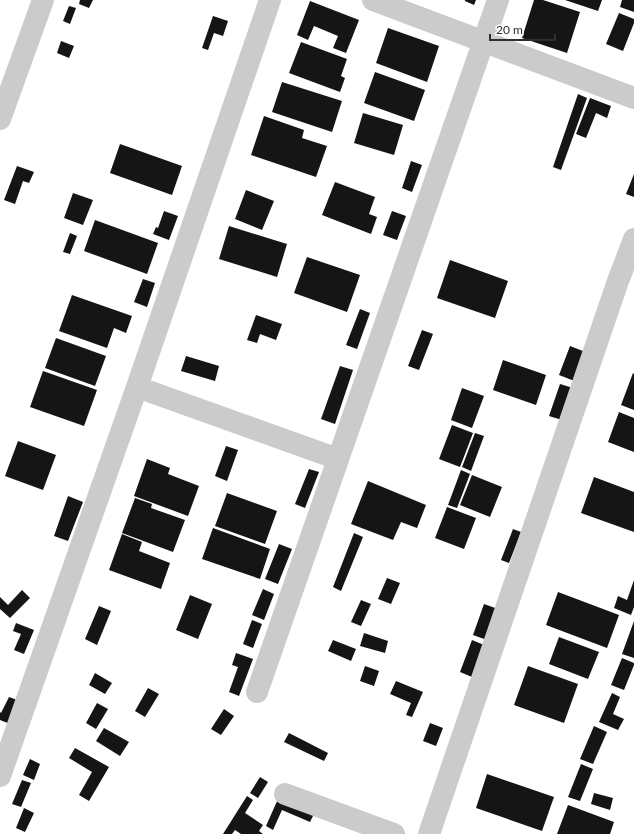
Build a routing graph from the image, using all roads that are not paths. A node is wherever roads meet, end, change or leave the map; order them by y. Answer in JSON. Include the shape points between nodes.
{"nodes":[{"id":1,"x":43,"y":0,"type":"edge"},
{"id":2,"x":270,"y":0,"type":"edge"},
{"id":3,"x":373,"y":0,"type":"edge"},
{"id":4,"x":498,"y":0,"type":"edge"},
{"id":5,"x":484,"y":42,"type":"junction"},
{"id":6,"x":634,"y":98,"type":"edge"},
{"id":7,"x":0,"y":119,"type":"edge"},
{"id":8,"x":634,"y":239,"type":"edge"},
{"id":9,"x":626,"y":283,"type":"edge"},
{"id":10,"x":137,"y":387,"type":"junction"},
{"id":11,"x":338,"y":459,"type":"junction"},
{"id":12,"x":257,"y":692,"type":"dead end"},
{"id":13,"x":0,"y":776,"type":"edge"},
{"id":14,"x":285,"y":794,"type":"dead end"},
{"id":15,"x":394,"y":834,"type":"edge"},
{"id":16,"x":429,"y":834,"type":"edge"}],
"edges":[{"from":1,"to":7,"type":"street"},
{"from":2,"to":10,"type":"street"},
{"from":3,"to":5,"type":"street"},
{"from":4,"to":5,"type":"street"},
{"from":5,"to":6,"type":"street"},
{"from":5,"to":11,"type":"street"},
{"from":8,"to":9,"type":"street"},
{"from":9,"to":16,"type":"street"},
{"from":10,"to":11,"type":"street"},
{"from":10,"to":13,"type":"street"},
{"from":11,"to":12,"type":"street"},
{"from":14,"to":15,"type":"street"}]}
